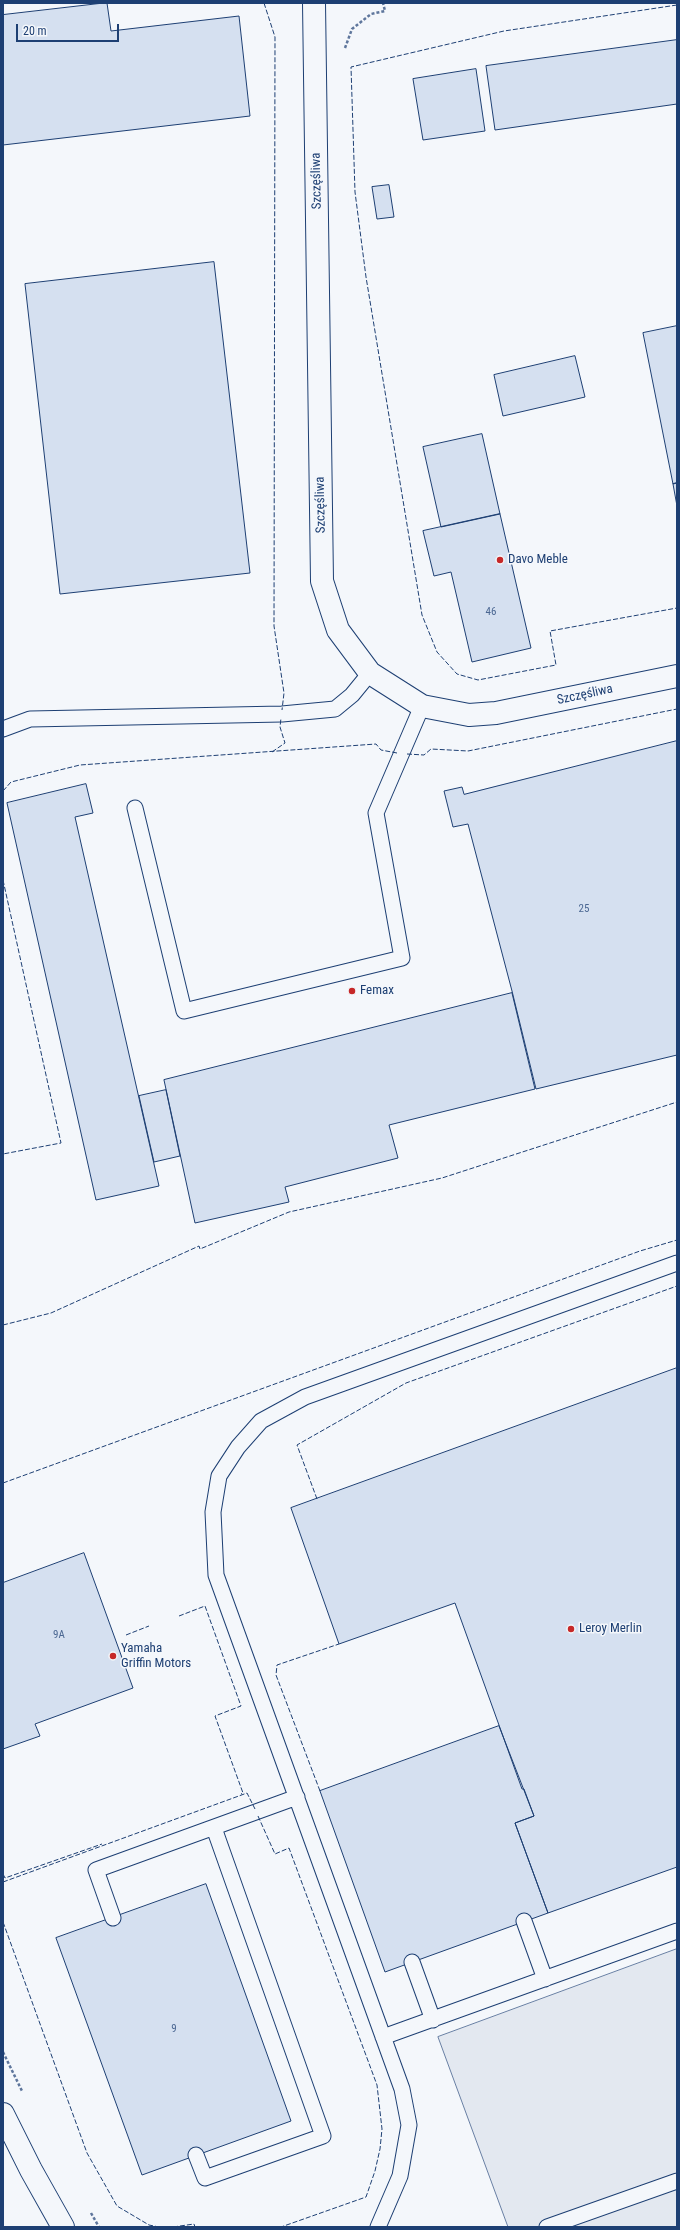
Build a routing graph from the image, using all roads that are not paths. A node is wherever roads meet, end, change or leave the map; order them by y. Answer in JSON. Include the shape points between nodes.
{"nodes":[{"id":1,"x":314,"y":3,"type":"edge"},
{"id":2,"x":370,"y":673,"type":"junction"},
{"id":3,"x":677,"y":676,"type":"edge"},
{"id":4,"x":422,"y":706,"type":"junction"},
{"id":5,"x":3,"y":729,"type":"edge"},
{"id":6,"x":135,"y":808,"type":"dead end"},
{"id":7,"x":677,"y":1263,"type":"edge"},
{"id":8,"x":297,"y":1797,"type":"junction"},
{"id":9,"x":214,"y":1828,"type":"junction"},
{"id":10,"x":113,"y":1918,"type":"dead end"},
{"id":11,"x":524,"y":1921,"type":"dead end"},
{"id":12,"x":677,"y":1931,"type":"edge"},
{"id":13,"x":412,"y":1962,"type":"dead end"},
{"id":14,"x":545,"y":1979,"type":"junction"},
{"id":15,"x":433,"y":2020,"type":"junction"},
{"id":16,"x":383,"y":2037,"type":"junction"},
{"id":17,"x":3,"y":2114,"type":"edge"},
{"id":18,"x":196,"y":2155,"type":"dead end"},
{"id":19,"x":677,"y":2180,"type":"edge"},
{"id":20,"x":63,"y":2227,"type":"edge"},
{"id":21,"x":378,"y":2227,"type":"edge"},
{"id":22,"x":547,"y":2227,"type":"edge"}],
"edges":[{"from":1,"to":2,"type":"main road","name":"Szczęśliwa","via":[[322,581],[338,630]]},
{"from":2,"to":4,"type":"main road","name":"Szczęśliwa"},
{"from":2,"to":5,"type":"lane","via":[[352,695],[335,709],[282,714],[30,719]]},
{"from":3,"to":4,"type":"main road","name":"Szczęśliwa","via":[[496,713],[469,715]]},
{"from":4,"to":6,"type":"lane","via":[[376,813],[402,958],[184,1011]]},
{"from":7,"to":8,"type":"lane","via":[[306,1397],[261,1421],[238,1447],[219,1476],[213,1512],[216,1574]]},
{"from":8,"to":9,"type":"lane"},
{"from":8,"to":16,"type":"lane"},
{"from":9,"to":10,"type":"lane","via":[[96,1870]]},
{"from":9,"to":18,"type":"lane","via":[[323,2136],[205,2178]]},
{"from":11,"to":14,"type":"lane"},
{"from":12,"to":14,"type":"lane"},
{"from":13,"to":15,"type":"lane"},
{"from":14,"to":15,"type":"lane"},
{"from":15,"to":16,"type":"lane"},
{"from":16,"to":21,"type":"lane","via":[[402,2088],[409,2125],[400,2176]]},
{"from":17,"to":20,"type":"main road"},
{"from":19,"to":22,"type":"lane"}]}
